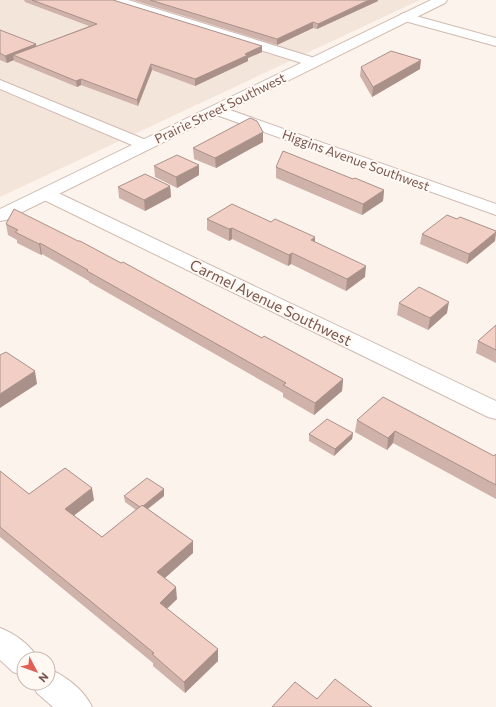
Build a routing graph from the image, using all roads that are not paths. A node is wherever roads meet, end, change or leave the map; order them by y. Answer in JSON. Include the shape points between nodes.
{"nodes":[{"id":1,"x":115,"y":0,"type":"edge"},
{"id":2,"x":436,"y":1,"type":"edge"},
{"id":3,"x":405,"y":17,"type":"junction"},
{"id":4,"x":496,"y":42,"type":"edge"},
{"id":5,"x":313,"y":62,"type":"junction"},
{"id":6,"x":0,"y":84,"type":"edge"},
{"id":7,"x":216,"y":110,"type":"junction"},
{"id":8,"x":145,"y":145,"type":"junction"},
{"id":9,"x":46,"y":194,"type":"junction"},
{"id":10,"x":496,"y":210,"type":"edge"},
{"id":11,"x":0,"y":216,"type":"edge"},
{"id":12,"x":496,"y":411,"type":"edge"},
{"id":13,"x":0,"y":641,"type":"edge"},
{"id":14,"x":16,"y":655,"type":"edge"},
{"id":15,"x":56,"y":690,"type":"edge"},
{"id":16,"x":76,"y":707,"type":"edge"}],
"edges":[{"from":1,"to":5,"type":"street"},
{"from":2,"to":3,"type":"street","name":"Prairie Street Southwest"},
{"from":3,"to":4,"type":"street"},
{"from":3,"to":5,"type":"street","name":"Prairie Street Southwest"},
{"from":5,"to":7,"type":"street","name":"Prairie Street Southwest"},
{"from":6,"to":8,"type":"street"},
{"from":7,"to":8,"type":"street","name":"Prairie Street Southwest"},
{"from":7,"to":10,"type":"street","name":"Higgins Avenue Southwest"},
{"from":8,"to":9,"type":"street","name":"Prairie Street Southwest"},
{"from":9,"to":11,"type":"street","name":"Prairie Street Southwest"},
{"from":9,"to":12,"type":"street","name":"Carmel Avenue Southwest"},
{"from":13,"to":14,"type":"street"},
{"from":15,"to":16,"type":"street"}]}
